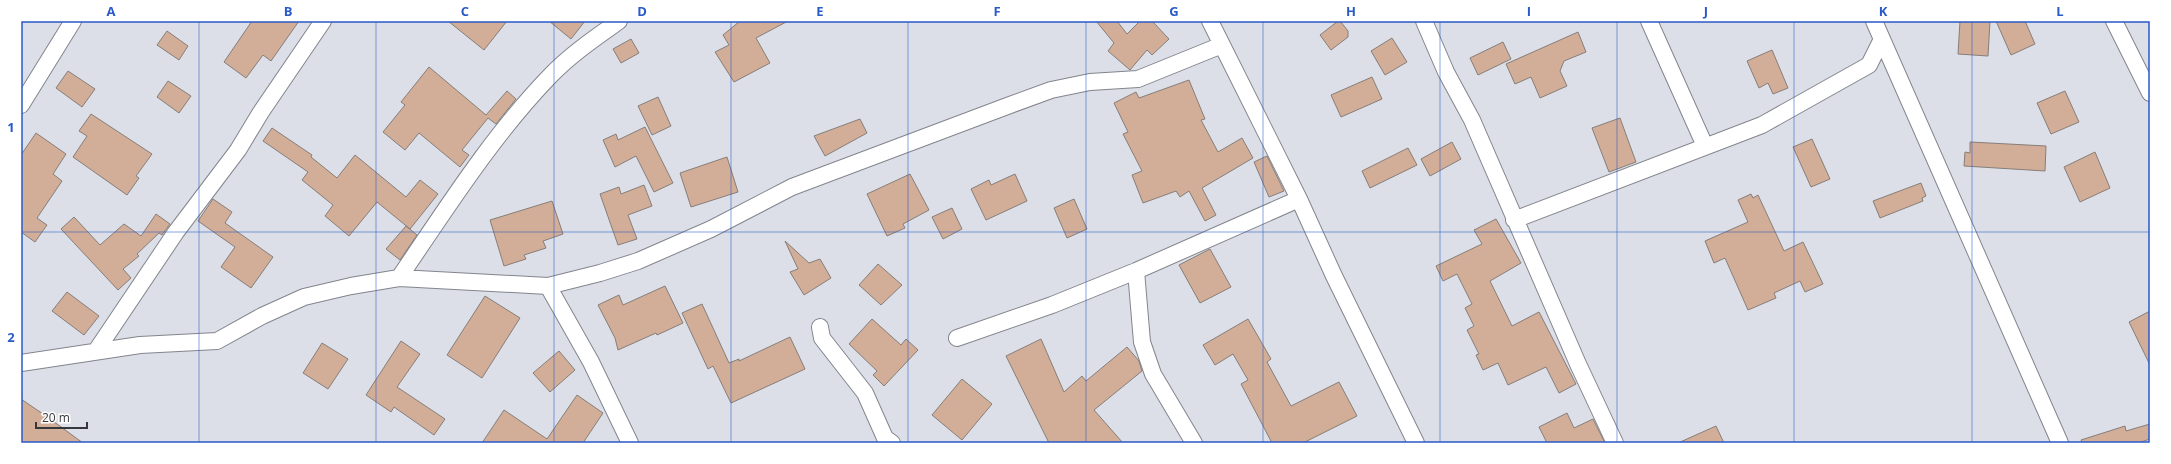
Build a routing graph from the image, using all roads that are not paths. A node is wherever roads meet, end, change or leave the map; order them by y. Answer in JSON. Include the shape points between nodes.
{"nodes":[{"id":1,"x":73,"y":21,"type":"edge"},
{"id":2,"x":323,"y":21,"type":"edge"},
{"id":3,"x":619,"y":21,"type":"edge"},
{"id":4,"x":1210,"y":21,"type":"edge"},
{"id":5,"x":1424,"y":21,"type":"edge"},
{"id":6,"x":1650,"y":21,"type":"edge"},
{"id":7,"x":1874,"y":21,"type":"edge"},
{"id":8,"x":2114,"y":21,"type":"edge"},
{"id":9,"x":1882,"y":39,"type":"junction"},
{"id":10,"x":1222,"y":45,"type":"junction"},
{"id":11,"x":2149,"y":90,"type":"edge"},
{"id":12,"x":21,"y":104,"type":"edge"},
{"id":13,"x":1705,"y":146,"type":"junction"},
{"id":14,"x":1299,"y":199,"type":"junction"},
{"id":15,"x":1514,"y":220,"type":"junction"},
{"id":16,"x":1136,"y":271,"type":"junction"},
{"id":17,"x":399,"y":278,"type":"junction"},
{"id":18,"x":548,"y":286,"type":"junction"},
{"id":19,"x":820,"y":327,"type":"dead end"},
{"id":20,"x":957,"y":338,"type":"dead end"},
{"id":21,"x":96,"y":351,"type":"junction"},
{"id":22,"x":21,"y":363,"type":"edge"},
{"id":23,"x":630,"y":443,"type":"edge"},
{"id":24,"x":892,"y":443,"type":"edge"},
{"id":25,"x":1194,"y":443,"type":"edge"},
{"id":26,"x":1416,"y":443,"type":"edge"},
{"id":27,"x":1615,"y":443,"type":"edge"},
{"id":28,"x":2060,"y":443,"type":"edge"}],
"edges":[{"from":1,"to":12,"type":"street"},
{"from":2,"to":21,"type":"street","via":[[238,150],[176,232]]},
{"from":3,"to":17,"type":"street","via":[[551,75],[517,112]]},
{"from":4,"to":10,"type":"street"},
{"from":5,"to":15,"type":"street","via":[[1446,72],[1472,120]]},
{"from":6,"to":13,"type":"street"},
{"from":7,"to":9,"type":"street"},
{"from":8,"to":11,"type":"street"},
{"from":9,"to":13,"type":"street","via":[[1869,65],[1762,125]]},
{"from":9,"to":28,"type":"street"},
{"from":10,"to":14,"type":"street"},
{"from":10,"to":18,"type":"street","via":[[1138,79],[1090,82],[1052,90],[1010,105],[792,187],[638,261]]},
{"from":13,"to":15,"type":"street"},
{"from":14,"to":16,"type":"street"},
{"from":14,"to":26,"type":"street"},
{"from":15,"to":27,"type":"street"},
{"from":16,"to":20,"type":"street","via":[[1052,305]]},
{"from":16,"to":25,"type":"street","via":[[1142,342],[1148,361]]},
{"from":17,"to":18,"type":"street"},
{"from":17,"to":21,"type":"street","via":[[304,297],[262,316],[217,341],[140,345]]},
{"from":18,"to":23,"type":"street","via":[[592,362]]},
{"from":19,"to":24,"type":"street","via":[[822,338],[865,393],[885,438]]},
{"from":21,"to":22,"type":"street"}]}
